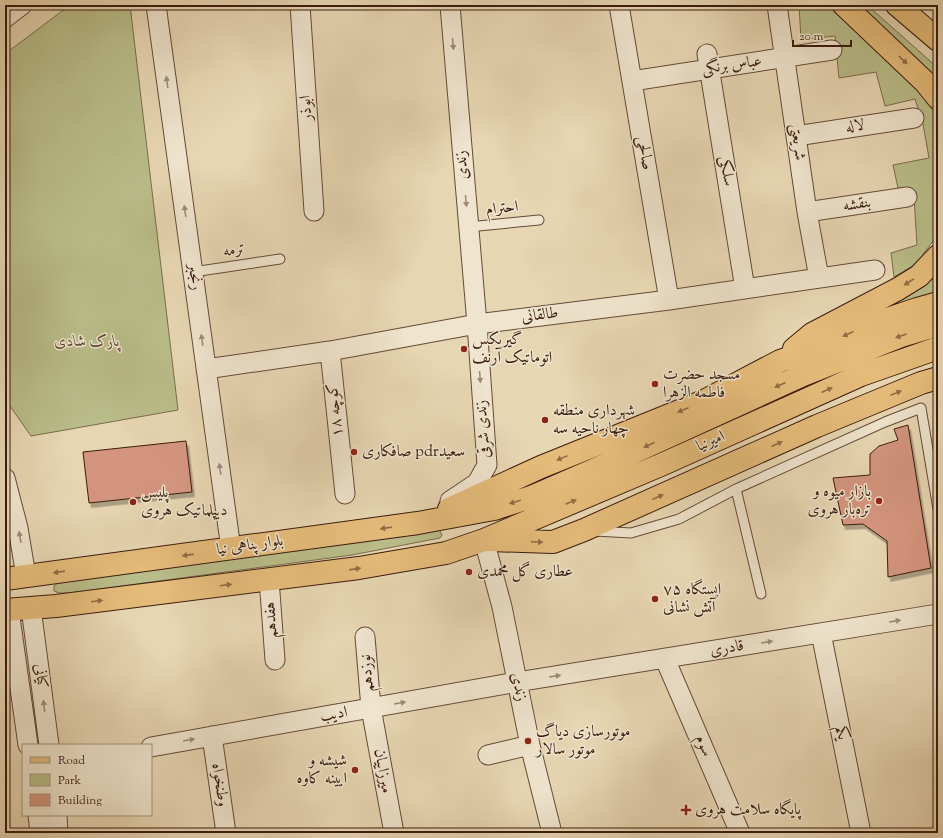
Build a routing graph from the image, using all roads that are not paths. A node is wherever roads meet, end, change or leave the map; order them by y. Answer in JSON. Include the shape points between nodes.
{"nodes":[{"id":1,"x":22,"y":5,"type":"edge"},
{"id":2,"x":156,"y":5,"type":"edge"},
{"id":3,"x":300,"y":5,"type":"edge"},
{"id":4,"x":450,"y":5,"type":"edge"},
{"id":5,"x":619,"y":5,"type":"edge"},
{"id":6,"x":777,"y":5,"type":"edge"},
{"id":7,"x":844,"y":5,"type":"edge"},
{"id":8,"x":897,"y":5,"type":"edge"},
{"id":9,"x":5,"y":18,"type":"edge"},
{"id":10,"x":938,"y":40,"type":"edge"},
{"id":11,"x":832,"y":50,"type":"dead end"},
{"id":12,"x":784,"y":58,"type":"junction"},
{"id":13,"x":708,"y":61,"type":"junction"},
{"id":14,"x":632,"y":81,"type":"junction"},
{"id":15,"x":938,"y":98,"type":"edge"},
{"id":16,"x":914,"y":118,"type":"dead end"},
{"id":17,"x":796,"y":136,"type":"junction"},
{"id":18,"x":907,"y":197,"type":"dead end"},
{"id":19,"x":314,"y":211,"type":"dead end"},
{"id":20,"x":807,"y":212,"type":"junction"},
{"id":21,"x":539,"y":220,"type":"dead end"},
{"id":22,"x":468,"y":227,"type":"junction"},
{"id":23,"x":938,"y":256,"type":"edge"},
{"id":24,"x":280,"y":259,"type":"dead end"},
{"id":25,"x":876,"y":270,"type":"dead end"},
{"id":26,"x":193,"y":272,"type":"junction"},
{"id":27,"x":819,"y":278,"type":"junction"},
{"id":28,"x":746,"y":289,"type":"junction"},
{"id":29,"x":669,"y":300,"type":"junction"},
{"id":30,"x":938,"y":303,"type":"edge"},
{"id":31,"x":477,"y":324,"type":"junction"},
{"id":32,"x":938,"y":325,"type":"edge"},
{"id":33,"x":938,"y":348,"type":"edge"},
{"id":34,"x":330,"y":351,"type":"junction"},
{"id":35,"x":780,"y":361,"type":"junction"},
{"id":36,"x":206,"y":369,"type":"junction"},
{"id":37,"x":938,"y":378,"type":"edge"},
{"id":38,"x":5,"y":478,"type":"edge"},
{"id":39,"x":736,"y":489,"type":"junction"},
{"id":40,"x":345,"y":494,"type":"dead end"},
{"id":41,"x":494,"y":508,"type":"joint"},
{"id":42,"x":938,"y":509,"type":"edge"},
{"id":43,"x":418,"y":523,"type":"junction"},
{"id":44,"x":584,"y":530,"type":"junction"},
{"id":45,"x":484,"y":540,"type":"junction"},
{"id":46,"x":231,"y":549,"type":"junction"},
{"id":47,"x":11,"y":577,"type":"edge"},
{"id":48,"x":269,"y":579,"type":"junction"},
{"id":49,"x":761,"y":594,"type":"dead end"},
{"id":50,"x":31,"y":608,"type":"junction"},
{"id":51,"x":7,"y":610,"type":"edge"},
{"id":52,"x":938,"y":614,"type":"edge"},
{"id":53,"x":821,"y":633,"type":"junction"},
{"id":54,"x":365,"y":637,"type":"dead end"},
{"id":55,"x":665,"y":659,"type":"junction"},
{"id":56,"x":275,"y":660,"type":"dead end"},
{"id":57,"x":517,"y":682,"type":"junction"},
{"id":58,"x":370,"y":708,"type":"junction"},
{"id":59,"x":212,"y":736,"type":"junction"},
{"id":60,"x":28,"y":744,"type":"edge"},
{"id":61,"x":49,"y":744,"type":"edge"},
{"id":62,"x":530,"y":745,"type":"junction"},
{"id":63,"x":152,"y":747,"type":"edge"},
{"id":64,"x":488,"y":755,"type":"dead end"},
{"id":65,"x":38,"y":816,"type":"edge"},
{"id":66,"x":57,"y":816,"type":"edge"},
{"id":67,"x":40,"y":833,"type":"edge"},
{"id":68,"x":58,"y":833,"type":"edge"},
{"id":69,"x":226,"y":833,"type":"edge"},
{"id":70,"x":394,"y":833,"type":"edge"},
{"id":71,"x":552,"y":833,"type":"edge"},
{"id":72,"x":740,"y":833,"type":"edge"},
{"id":73,"x":861,"y":833,"type":"edge"}],
"edges":[{"from":1,"to":9,"type":"street"},
{"from":26,"to":2,"type":"street","name":"رنجبر","one_way":true},
{"from":3,"to":19,"type":"street","name":"ابوذر"},
{"from":4,"to":22,"type":"street","name":"زندی","one_way":true},
{"from":5,"to":14,"type":"street","name":"صالحی"},
{"from":6,"to":12,"type":"street","name":"شریعتی"},
{"from":7,"to":15,"type":"main road","one_way":true,"via":[[926,82]]},
{"from":8,"to":10,"type":"main road"},
{"from":11,"to":12,"type":"street","name":"عباس برنگی"},
{"from":12,"to":13,"type":"street","name":"عباس برنگی"},
{"from":12,"to":17,"type":"street","name":"شریعتی"},
{"from":13,"to":14,"type":"street","name":"عباس برنگی"},
{"from":13,"to":28,"type":"street","name":"سلکی"},
{"from":14,"to":29,"type":"street","name":"صالحی"},
{"from":16,"to":17,"type":"street","name":"لاله"},
{"from":17,"to":20,"type":"street","name":"شریعتی"},
{"from":18,"to":20,"type":"street","name":"بنقشه"},
{"from":20,"to":27,"type":"street","name":"شریعتی"},
{"from":21,"to":22,"type":"lane","name":"احترام"},
{"from":22,"to":31,"type":"street","name":"زندی"},
{"from":23,"to":35,"type":"main road","one_way":true,"via":[[920,276],[812,334]]},
{"from":24,"to":26,"type":"lane","name":"ترمه"},
{"from":25,"to":27,"type":"street","name":"طالقانی"},
{"from":36,"to":26,"type":"street","name":"رنجبر","one_way":true},
{"from":27,"to":28,"type":"street","name":"طالقانی"},
{"from":28,"to":29,"type":"street","name":"طالقانی"},
{"from":29,"to":31,"type":"street","name":"طالقانی"},
{"from":30,"to":35,"type":"main road","one_way":true,"via":[[867,326]]},
{"from":31,"to":34,"type":"street","name":"طالقانی"},
{"from":31,"to":43,"type":"street","name":"زندی شرقی","one_way":true,"via":[[487,466],[477,482]]},
{"from":32,"to":41,"type":"main road","name":"امیرنیا","one_way":true,"via":[[902,336],[803,375],[531,498]]},
{"from":45,"to":33,"type":"main road","name":"امیرنیا","one_way":true,"via":[[861,375]]},
{"from":34,"to":36,"type":"street","name":"طالقانی"},
{"from":34,"to":40,"type":"street","name":"کوچه ۱۸"},
{"from":35,"to":43,"type":"main road","one_way":true,"via":[[702,402],[541,467]]},
{"from":46,"to":36,"type":"street","name":"رنجبر","one_way":true},
{"from":44,"to":37,"type":"main road","one_way":true,"via":[[824,423],[921,382]]},
{"from":47,"to":38,"type":"street","one_way":true,"via":[[18,528]]},
{"from":39,"to":42,"type":"lane","via":[[921,408]]},
{"from":39,"to":44,"type":"lane","via":[[679,519],[631,532]]},
{"from":39,"to":49,"type":"lane"},
{"from":41,"to":43,"type":"main road","name":"بلوار پناهی نیا"},
{"from":43,"to":46,"type":"main road","name":"بلوار پناهی نیا","one_way":true},
{"from":45,"to":44,"type":"main road","one_way":true,"via":[[553,542]]},
{"from":48,"to":45,"type":"main road","one_way":true,"via":[[446,554]]},
{"from":45,"to":57,"type":"street","name":"زندی","via":[[502,607]]},
{"from":46,"to":47,"type":"main road","name":"بلوار پناهی نیا","one_way":true},
{"from":47,"to":50,"type":"main road"},
{"from":47,"to":51,"type":"main road"},
{"from":50,"to":48,"type":"main road","one_way":true},
{"from":48,"to":56,"type":"street","name":"هفدهم"},
{"from":50,"to":51,"type":"main road"},
{"from":61,"to":50,"type":"street","name":"کیانی","one_way":true},
{"from":51,"to":60,"type":"street","name":"کیانی"},
{"from":53,"to":52,"type":"street","name":"قادری","one_way":true},
{"from":55,"to":53,"type":"street","name":"قادری","one_way":true},
{"from":53,"to":73,"type":"street","name":"یکم"},
{"from":54,"to":58,"type":"street","name":"نوزدهم"},
{"from":57,"to":55,"type":"street","name":"قادری","one_way":true},
{"from":55,"to":72,"type":"street","name":"سوم"},
{"from":58,"to":57,"type":"street","name":"ادیب","one_way":true},
{"from":57,"to":62,"type":"street","name":"زندی"},
{"from":58,"to":59,"type":"street","name":"ادیب"},
{"from":58,"to":70,"type":"street","name":"میرزاییان"},
{"from":63,"to":59,"type":"street","name":"ادیب","one_way":true},
{"from":59,"to":69,"type":"street","name":"وطنخواه"},
{"from":62,"to":64,"type":"street"},
{"from":62,"to":71,"type":"street","name":"زندی"},
{"from":65,"to":67,"type":"street"},
{"from":66,"to":68,"type":"street"}]}
